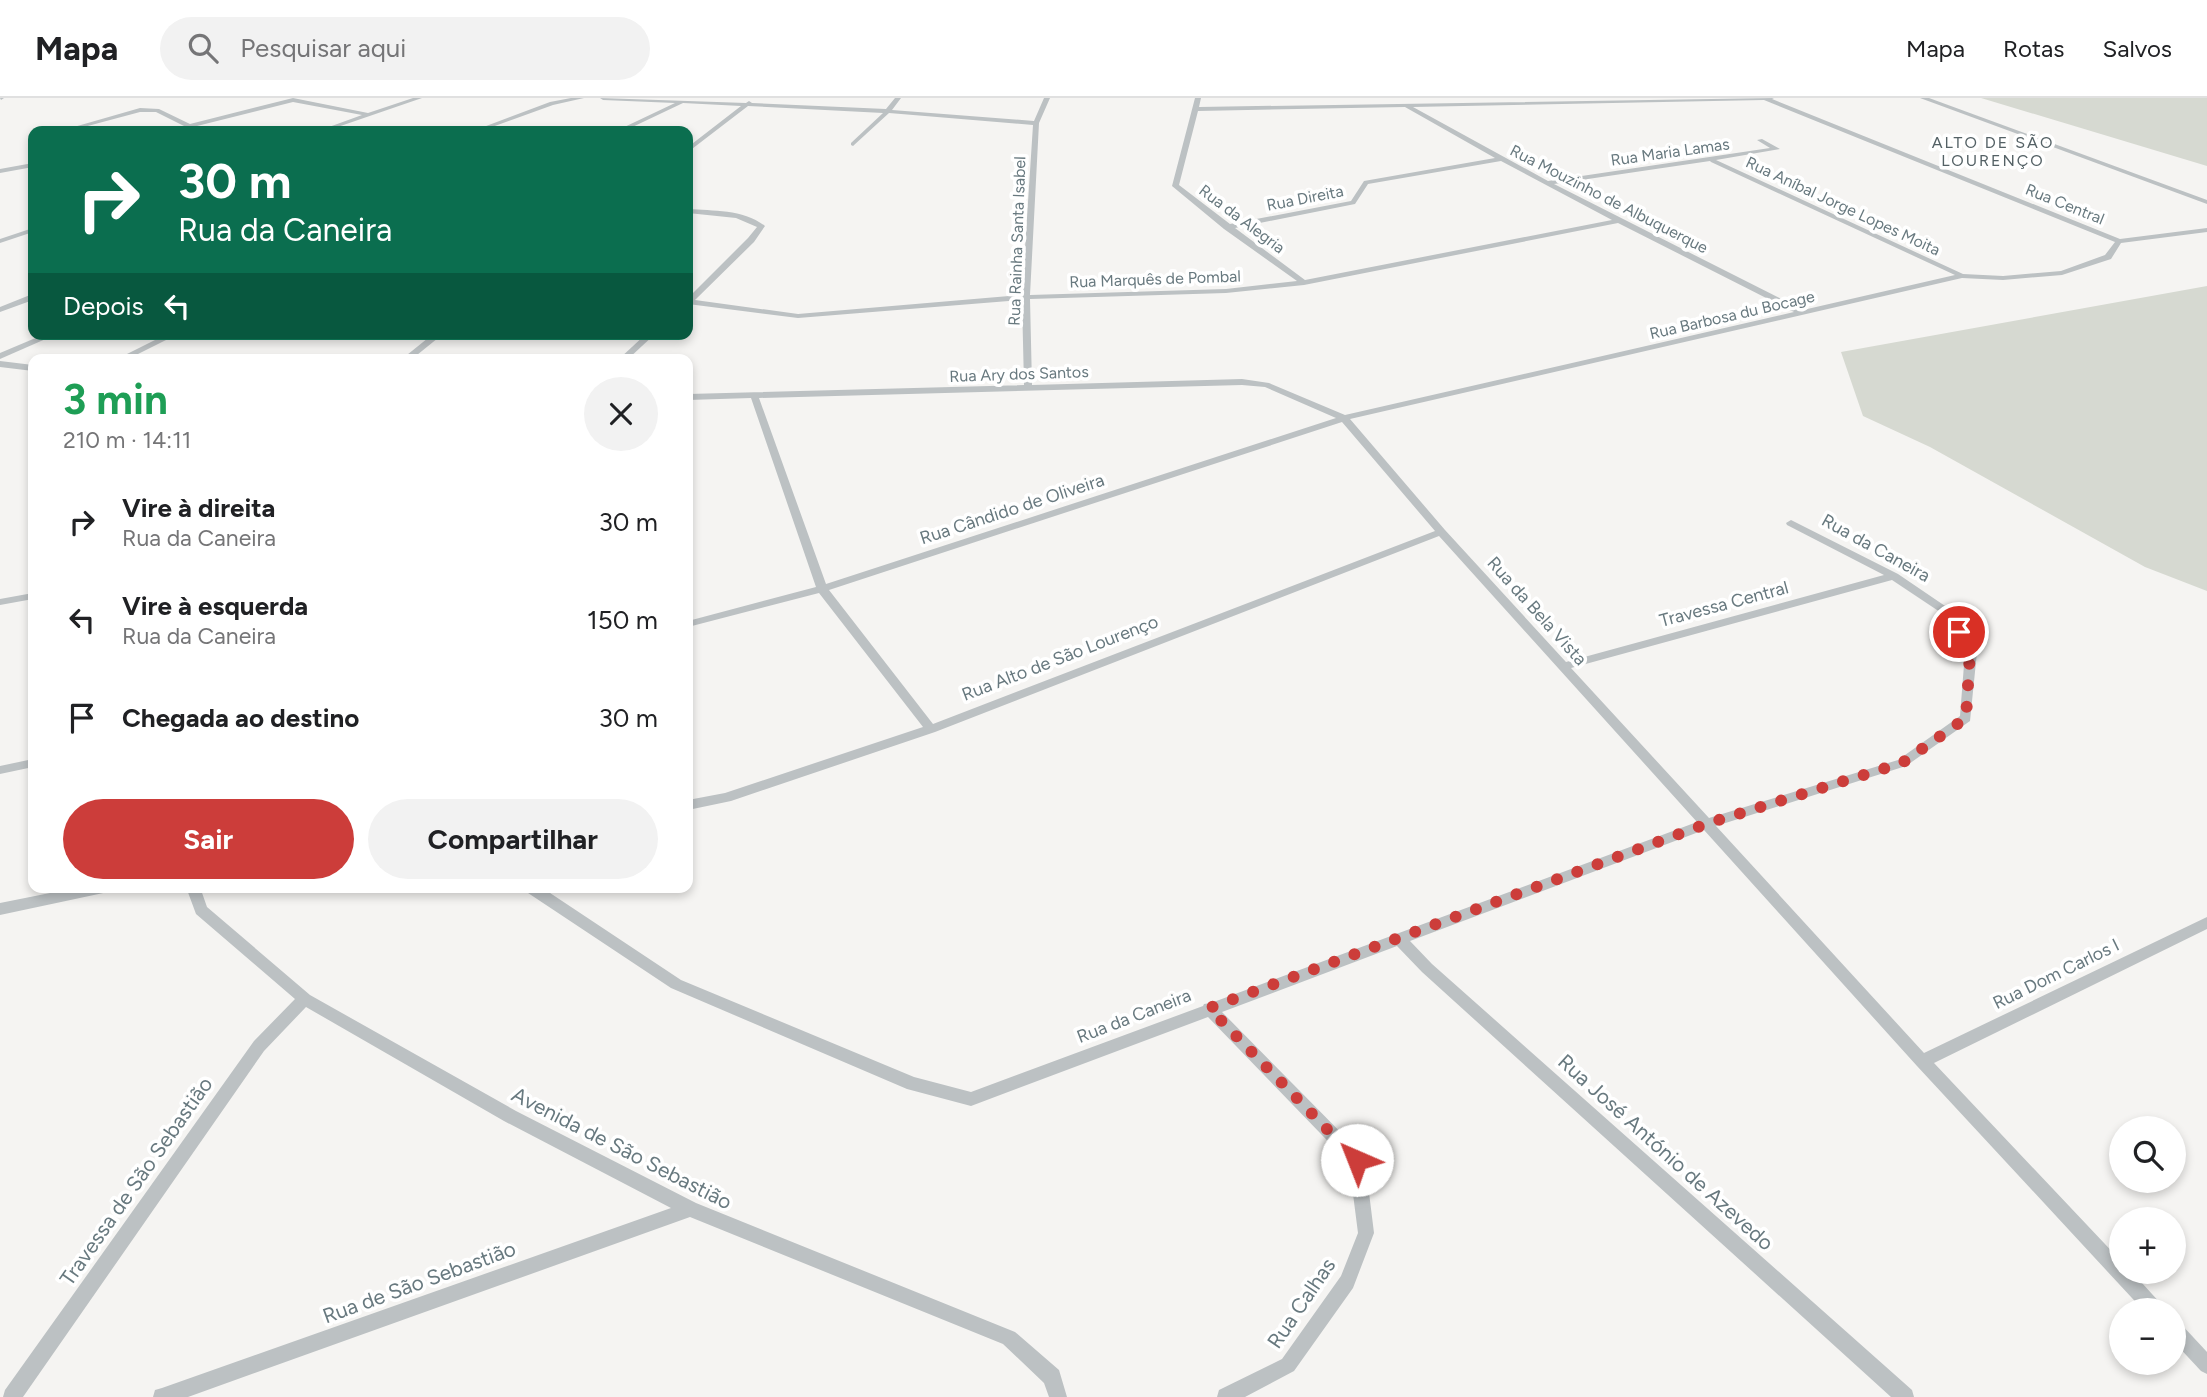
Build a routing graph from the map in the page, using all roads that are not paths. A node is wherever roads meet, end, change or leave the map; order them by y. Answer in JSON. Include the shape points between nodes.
{"nodes":[{"id":1,"x":419,"y":98,"type":"edge"},
{"id":2,"x":580,"y":98,"type":"edge"},
{"id":3,"x":603,"y":98,"type":"edge"},
{"id":4,"x":754,"y":98,"type":"edge"},
{"id":5,"x":898,"y":98,"type":"edge"},
{"id":6,"x":1047,"y":98,"type":"edge"},
{"id":7,"x":1198,"y":98,"type":"edge"},
{"id":8,"x":1923,"y":98,"type":"edge"},
{"id":9,"x":1769,"y":99,"type":"edge"},
{"id":10,"x":684,"y":102,"type":"junction"},
{"id":11,"x":748,"y":104,"type":"junction"},
{"id":12,"x":1406,"y":105,"type":"junction"},
{"id":13,"x":1196,"y":109,"type":"junction"},
{"id":14,"x":888,"y":111,"type":"junction"},
{"id":15,"x":369,"y":115,"type":"junction"},
{"id":16,"x":1037,"y":123,"type":"junction"},
{"id":17,"x":81,"y":126,"type":"edge"},
{"id":18,"x":188,"y":126,"type":"edge"},
{"id":19,"x":194,"y":126,"type":"edge"},
{"id":20,"x":336,"y":126,"type":"edge"},
{"id":21,"x":490,"y":126,"type":"edge"},
{"id":22,"x":630,"y":126,"type":"edge"},
{"id":23,"x":1760,"y":140,"type":"dead end"},
{"id":24,"x":853,"y":144,"type":"dead end"},
{"id":25,"x":693,"y":146,"type":"edge"},
{"id":26,"x":1500,"y":159,"type":"junction"},
{"id":27,"x":1713,"y":161,"type":"junction"},
{"id":28,"x":28,"y":166,"type":"edge"},
{"id":29,"x":0,"y":171,"type":"edge"},
{"id":30,"x":1547,"y":183,"type":"junction"},
{"id":31,"x":2207,"y":202,"type":"edge"},
{"id":32,"x":693,"y":212,"type":"edge"},
{"id":33,"x":1618,"y":221,"type":"junction"},
{"id":34,"x":1227,"y":227,"type":"junction"},
{"id":35,"x":2207,"y":230,"type":"edge"},
{"id":36,"x":28,"y":231,"type":"edge"},
{"id":37,"x":0,"y":241,"type":"edge"},
{"id":38,"x":2119,"y":241,"type":"junction"},
{"id":39,"x":1962,"y":276,"type":"junction"},
{"id":40,"x":1304,"y":284,"type":"junction"},
{"id":41,"x":693,"y":296,"type":"edge"},
{"id":42,"x":1026,"y":297,"type":"junction"},
{"id":43,"x":28,"y":299,"type":"edge"},
{"id":44,"x":693,"y":302,"type":"edge"},
{"id":45,"x":0,"y":310,"type":"edge"},
{"id":46,"x":1802,"y":313,"type":"junction"},
{"id":47,"x":39,"y":340,"type":"edge"},
{"id":48,"x":161,"y":340,"type":"edge"},
{"id":49,"x":431,"y":340,"type":"edge"},
{"id":50,"x":644,"y":340,"type":"edge"},
{"id":51,"x":132,"y":354,"type":"edge"},
{"id":52,"x":413,"y":354,"type":"edge"},
{"id":53,"x":629,"y":354,"type":"edge"},
{"id":54,"x":0,"y":356,"type":"edge"},
{"id":55,"x":0,"y":364,"type":"edge"},
{"id":56,"x":28,"y":367,"type":"edge"},
{"id":57,"x":1028,"y":387,"type":"junction"},
{"id":58,"x":693,"y":397,"type":"edge"},
{"id":59,"x":755,"y":398,"type":"junction"},
{"id":60,"x":1344,"y":418,"type":"junction"},
{"id":61,"x":1791,"y":523,"type":"dead end"},
{"id":62,"x":1441,"y":532,"type":"junction"},
{"id":63,"x":1894,"y":576,"type":"junction"},
{"id":64,"x":822,"y":589,"type":"junction"},
{"id":65,"x":28,"y":597,"type":"edge"},
{"id":66,"x":0,"y":602,"type":"edge"},
{"id":67,"x":693,"y":623,"type":"edge"},
{"id":68,"x":1564,"y":666,"type":"junction"},
{"id":69,"x":931,"y":729,"type":"junction"},
{"id":70,"x":28,"y":764,"type":"edge"},
{"id":71,"x":0,"y":770,"type":"edge"},
{"id":72,"x":693,"y":804,"type":"edge"},
{"id":73,"x":1706,"y":824,"type":"junction"},
{"id":74,"x":79,"y":893,"type":"edge"},
{"id":75,"x":195,"y":893,"type":"edge"},
{"id":76,"x":539,"y":893,"type":"edge"},
{"id":77,"x":0,"y":909,"type":"edge"},
{"id":78,"x":2207,"y":923,"type":"edge"},
{"id":79,"x":1398,"y":938,"type":"junction"},
{"id":80,"x":305,"y":999,"type":"junction"},
{"id":81,"x":1209,"y":1008,"type":"junction"},
{"id":82,"x":1922,"y":1061,"type":"junction"},
{"id":83,"x":690,"y":1209,"type":"junction"},
{"id":84,"x":2144,"y":1298,"type":"edge"},
{"id":85,"x":2186,"y":1342,"type":"edge"},
{"id":86,"x":2207,"y":1365,"type":"edge"},
{"id":87,"x":12,"y":1397,"type":"edge"},
{"id":88,"x":162,"y":1397,"type":"edge"},
{"id":89,"x":1058,"y":1397,"type":"edge"},
{"id":90,"x":1226,"y":1397,"type":"edge"},
{"id":91,"x":1905,"y":1397,"type":"edge"}],
"edges":[{"from":1,"to":15,"type":"street"},
{"from":2,"to":21,"type":"street","via":[[552,103]]},
{"from":3,"to":10,"type":"street"},
{"from":4,"to":11,"type":"street"},
{"from":5,"to":14,"type":"street"},
{"from":6,"to":16,"type":"street","name":"Rua Rainha Santa Isabel"},
{"from":7,"to":13,"type":"street"},
{"from":8,"to":31,"type":"street"},
{"from":9,"to":12,"type":"street"},
{"from":9,"to":38,"type":"street","name":"Rua Central"},
{"from":10,"to":11,"type":"street"},
{"from":10,"to":22,"type":"street"},
{"from":11,"to":14,"type":"street"},
{"from":11,"to":25,"type":"street"},
{"from":12,"to":13,"type":"street"},
{"from":12,"to":26,"type":"street","name":"Rua Mouzinho de Albuquerque"},
{"from":13,"to":34,"type":"street","name":"Rua da Alegria","via":[[1175,186]]},
{"from":14,"to":16,"type":"street"},
{"from":14,"to":24,"type":"street"},
{"from":15,"to":19,"type":"street","via":[[293,100]]},
{"from":15,"to":20,"type":"street"},
{"from":16,"to":42,"type":"street","name":"Rua Rainha Santa Isabel"},
{"from":17,"to":18,"type":"street","via":[[140,110],[157,110]]},
{"from":23,"to":27,"type":"street","name":"Rua Maria Lamas","via":[[1777,149]]},
{"from":26,"to":30,"type":"street","name":"Rua Mouzinho de Albuquerque"},
{"from":26,"to":34,"type":"street","name":"Rua Direita","via":[[1366,182],[1353,203]]},
{"from":27,"to":30,"type":"street","name":"Rua Maria Lamas"},
{"from":27,"to":39,"type":"street","name":"Rua Aníbal Jorge Lopes Moita"},
{"from":28,"to":29,"type":"street"},
{"from":30,"to":33,"type":"street","name":"Rua Mouzinho de Albuquerque"},
{"from":32,"to":41,"type":"street","via":[[743,218],[761,226]]},
{"from":33,"to":40,"type":"street","name":"Rua Marquês de Pombal"},
{"from":33,"to":46,"type":"street","name":"Rua Mouzinho de Albuquerque"},
{"from":34,"to":40,"type":"street","name":"Rua da Alegria"},
{"from":35,"to":38,"type":"street"},
{"from":36,"to":37,"type":"street"},
{"from":38,"to":39,"type":"street","name":"Rua Barbosa du Bocage","via":[[2108,257],[2062,273]]},
{"from":39,"to":46,"type":"street","name":"Rua Barbosa du Bocage"},
{"from":40,"to":42,"type":"street","name":"Rua Marquês de Pombal"},
{"from":42,"to":44,"type":"street","name":"Rua Marquês de Pombal","via":[[798,316]]},
{"from":42,"to":57,"type":"street","name":"Rua Rainha Santa Isabel"},
{"from":43,"to":45,"type":"street"},
{"from":46,"to":60,"type":"street","name":"Rua Barbosa du Bocage"},
{"from":47,"to":54,"type":"street"},
{"from":48,"to":51,"type":"street"},
{"from":49,"to":52,"type":"street"},
{"from":50,"to":53,"type":"street"},
{"from":55,"to":56,"type":"street"},
{"from":57,"to":59,"type":"street","name":"Rua Ary dos Santos"},
{"from":57,"to":60,"type":"street","name":"Rua Ary dos Santos","via":[[1242,382],[1266,385]]},
{"from":58,"to":59,"type":"street","name":"Rua Ary dos Santos"},
{"from":59,"to":64,"type":"street"},
{"from":60,"to":62,"type":"street","name":"Rua da Bela Vista"},
{"from":60,"to":64,"type":"street","name":"Rua Cândido de Oliveira"},
{"from":61,"to":63,"type":"street","name":"Rua da Caneira"},
{"from":62,"to":68,"type":"street","name":"Rua da Bela Vista"},
{"from":62,"to":69,"type":"street","name":"Rua Alto de São Lourenço"},
{"from":63,"to":68,"type":"street","name":"Travessa Central"},
{"from":63,"to":73,"type":"street","name":"Rua da Caneira","via":[[1948,611],[1970,652],[1966,718],[1902,763]]},
{"from":64,"to":67,"type":"street","name":"Rua Cândido de Oliveira"},
{"from":64,"to":69,"type":"street"},
{"from":65,"to":66,"type":"street"},
{"from":68,"to":73,"type":"street","name":"Rua da Bela Vista"},
{"from":69,"to":72,"type":"street","name":"Rua Alto de São Lourenço","via":[[726,798]]},
{"from":70,"to":71,"type":"street"},
{"from":73,"to":79,"type":"street","name":"Rua da Caneira"},
{"from":73,"to":82,"type":"street"},
{"from":74,"to":77,"type":"street"},
{"from":75,"to":80,"type":"street","name":"Avenida de São Sebastião","via":[[201,910]]},
{"from":76,"to":81,"type":"street","name":"Rua da Caneira","via":[[676,984],[912,1084],[971,1099]]},
{"from":78,"to":82,"type":"street","name":"Rua Dom Carlos I"},
{"from":79,"to":81,"type":"street","name":"Rua da Caneira"},
{"from":79,"to":91,"type":"street","name":"Rua José António de Azevedo"},
{"from":80,"to":83,"type":"street","name":"Avenida de São Sebastião","via":[[510,1116]]},
{"from":80,"to":87,"type":"street","name":"Travessa de São Sebastião","via":[[259,1046]]},
{"from":81,"to":90,"type":"street","name":"Rua Calhas","via":[[1357,1160],[1366,1233],[1346,1282],[1288,1365]]},
{"from":82,"to":84,"type":"street"},
{"from":83,"to":88,"type":"street","name":"Rua de São Sebastião"},
{"from":83,"to":89,"type":"street","name":"Avenida de São Sebastião","via":[[1009,1338],[1052,1377]]},
{"from":85,"to":86,"type":"street"}]}
